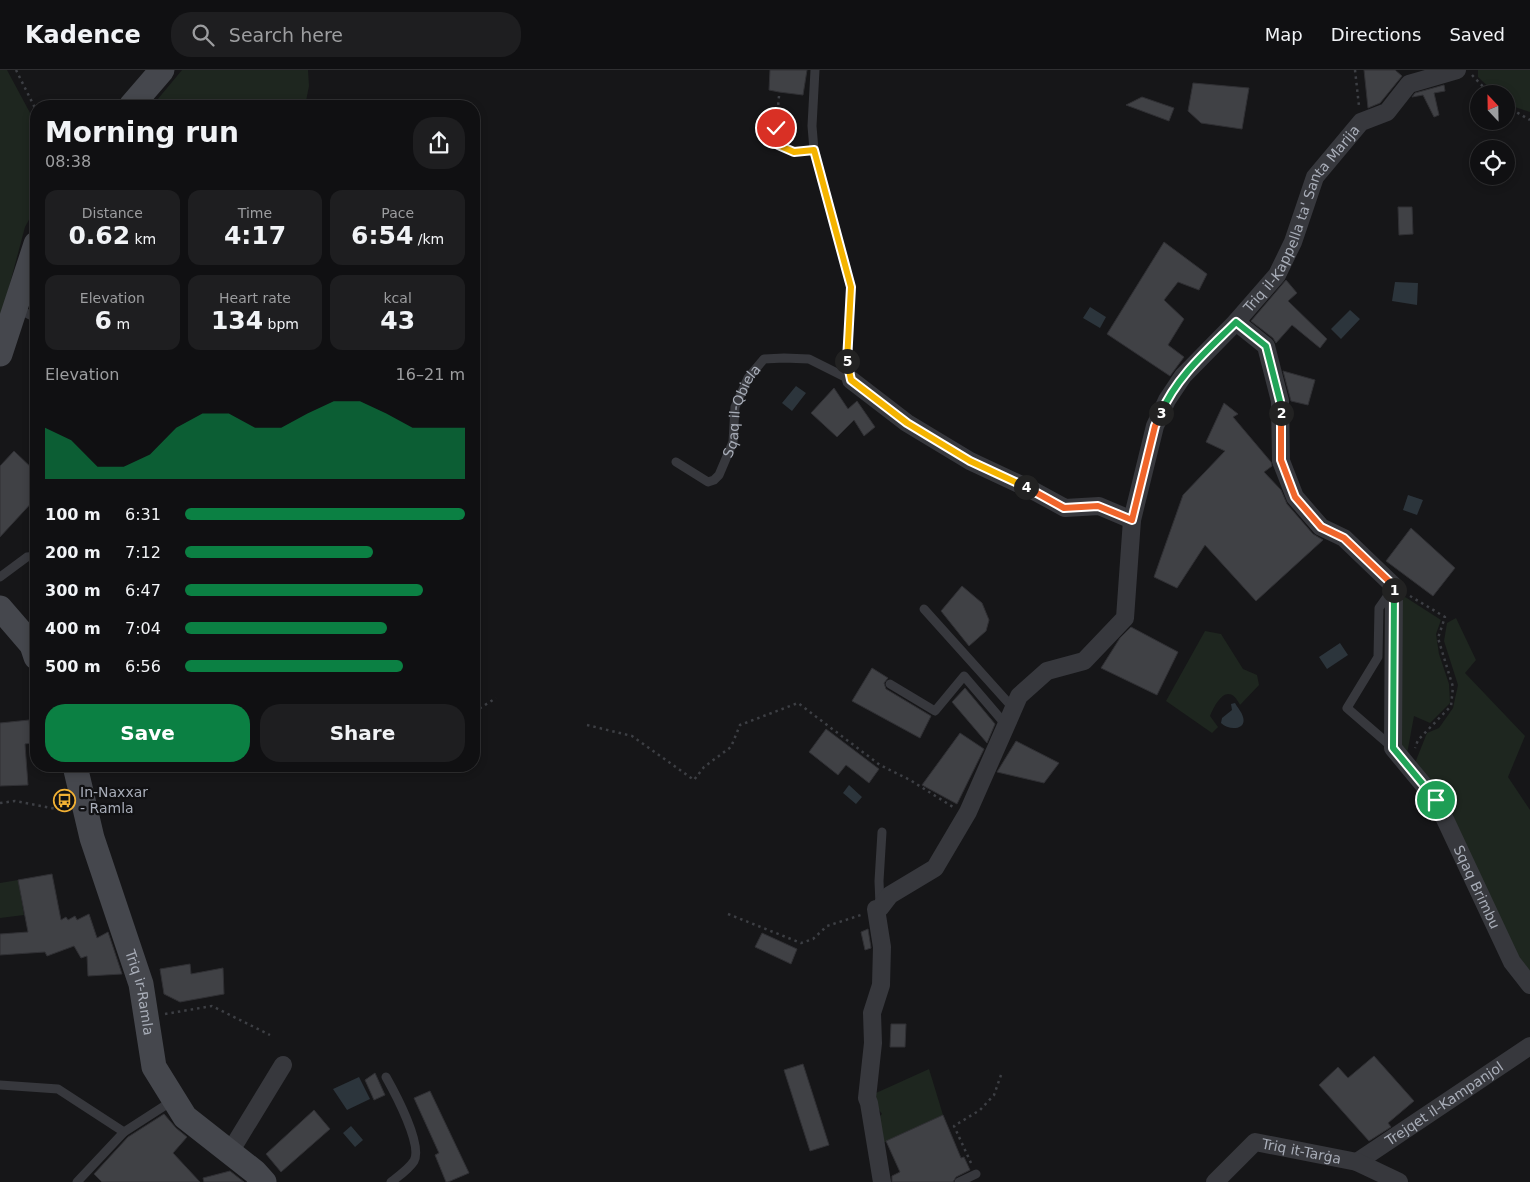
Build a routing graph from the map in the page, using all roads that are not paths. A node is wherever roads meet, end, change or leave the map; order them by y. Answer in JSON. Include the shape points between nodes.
{"nodes":[{"id":1,"x":162,"y":70,"type":"edge"},
{"id":2,"x":815,"y":70,"type":"edge"},
{"id":3,"x":1457,"y":70,"type":"edge"},
{"id":4,"x":136,"y":100,"type":"edge"},
{"id":5,"x":30,"y":285,"type":"edge"},
{"id":6,"x":26,"y":313,"type":"edge"},
{"id":7,"x":1236,"y":322,"type":"junction"},
{"id":8,"x":0,"y":354,"type":"edge"},
{"id":9,"x":851,"y":380,"type":"junction"},
{"id":10,"x":676,"y":462,"type":"dead end"},
{"id":11,"x":1132,"y":520,"type":"junction"},
{"id":12,"x":30,"y":558,"type":"edge"},
{"id":13,"x":0,"y":577,"type":"edge"},
{"id":14,"x":1394,"y":586,"type":"junction"},
{"id":15,"x":0,"y":608,"type":"edge"},
{"id":16,"x":924,"y":609,"type":"dead end"},
{"id":17,"x":30,"y":643,"type":"edge"},
{"id":18,"x":890,"y":684,"type":"dead end"},
{"id":19,"x":1013,"y":708,"type":"junction"},
{"id":20,"x":1006,"y":724,"type":"junction"},
{"id":21,"x":1393,"y":748,"type":"junction"},
{"id":22,"x":75,"y":772,"type":"edge"},
{"id":23,"x":882,"y":832,"type":"dead end"},
{"id":24,"x":878,"y":908,"type":"junction"},
{"id":25,"x":1530,"y":985,"type":"edge"},
{"id":26,"x":1530,"y":1046,"type":"edge"},
{"id":27,"x":283,"y":1065,"type":"dead end"},
{"id":28,"x":386,"y":1077,"type":"dead end"},
{"id":29,"x":0,"y":1085,"type":"edge"},
{"id":30,"x":174,"y":1100,"type":"junction"},
{"id":31,"x":124,"y":1132,"type":"junction"},
{"id":32,"x":230,"y":1152,"type":"junction"},
{"id":33,"x":1358,"y":1162,"type":"junction"},
{"id":34,"x":976,"y":1174,"type":"dead end"},
{"id":35,"x":77,"y":1182,"type":"edge"},
{"id":36,"x":264,"y":1182,"type":"edge"},
{"id":37,"x":391,"y":1182,"type":"edge"},
{"id":38,"x":882,"y":1182,"type":"edge"},
{"id":39,"x":960,"y":1182,"type":"edge"},
{"id":40,"x":1215,"y":1182,"type":"edge"},
{"id":41,"x":1399,"y":1182,"type":"edge"}],
"edges":[{"from":1,"to":4,"type":"main road"},
{"from":2,"to":9,"type":"lane","via":[[814,150],[851,287],[847,362]]},
{"from":3,"to":7,"type":"street","name":"Triq il-Kappella ta' Santa Marija","via":[[1409,84],[1387,112],[1361,122],[1315,176],[1293,242],[1277,275]]},
{"from":5,"to":6,"type":"main road"},
{"from":6,"to":8,"type":"main road"},
{"from":7,"to":11,"type":"street","name":"Triq il-Kappella ta' Santa Marija","via":[[1183,376],[1167,400],[1155,426]]},
{"from":7,"to":14,"type":"street","via":[[1266,346],[1280,401],[1281,460],[1295,497],[1321,527],[1344,538]]},
{"from":9,"to":10,"type":"lane","name":"Sqaq il-Qbiela","via":[[809,359],[764,359],[748,378],[735,407],[733,442],[719,475],[708,482]]},
{"from":9,"to":11,"type":"street","name":"Sqaq il-Qbiela","via":[[907,423],[954,452],[1064,508],[1098,506]]},
{"from":11,"to":19,"type":"street","name":"Triq il-Kappella ta' Santa Marija","via":[[1125,618],[1084,661],[1047,672],[1019,696]]},
{"from":12,"to":13,"type":"lane"},
{"from":14,"to":21,"type":"street"},
{"from":14,"to":21,"type":"lane","via":[[1379,608],[1378,657],[1347,708]]},
{"from":15,"to":17,"type":"main road"},
{"from":16,"to":19,"type":"lane"},
{"from":18,"to":20,"type":"lane","via":[[935,711],[964,676]]},
{"from":19,"to":20,"type":"street","name":"Triq il-Kappella ta' Santa Marija"},
{"from":20,"to":24,"type":"street","name":"Triq il-Kappella ta' Santa Marija","via":[[968,812],[935,868],[890,895]]},
{"from":21,"to":25,"type":"street","name":"Sqaq Brimbu","via":[[1436,800],[1512,962]]},
{"from":22,"to":30,"type":"main road","name":"Triq ir-Ramla","via":[[85,814],[141,984],[154,1067]]},
{"from":23,"to":24,"type":"lane"},
{"from":24,"to":38,"type":"street","via":[[881,984],[872,1013],[873,1043],[867,1098]]},
{"from":26,"to":33,"type":"street","name":"Trejqet il-Kampanjol"},
{"from":27,"to":32,"type":"street"},
{"from":28,"to":37,"type":"lane","via":[[403,1107],[416,1148],[415,1160]]},
{"from":29,"to":31,"type":"lane","via":[[58,1089]]},
{"from":30,"to":31,"type":"lane"},
{"from":30,"to":32,"type":"main road","name":"Triq ir-Ramla","via":[[185,1117]]},
{"from":31,"to":35,"type":"lane"},
{"from":32,"to":36,"type":"main road","name":"Triq ir-Ramla"},
{"from":33,"to":40,"type":"street","name":"Triq it-Tarġa","via":[[1255,1142]]},
{"from":33,"to":41,"type":"street","name":"Triq it-Tarġa"},
{"from":34,"to":39,"type":"lane"}]}
